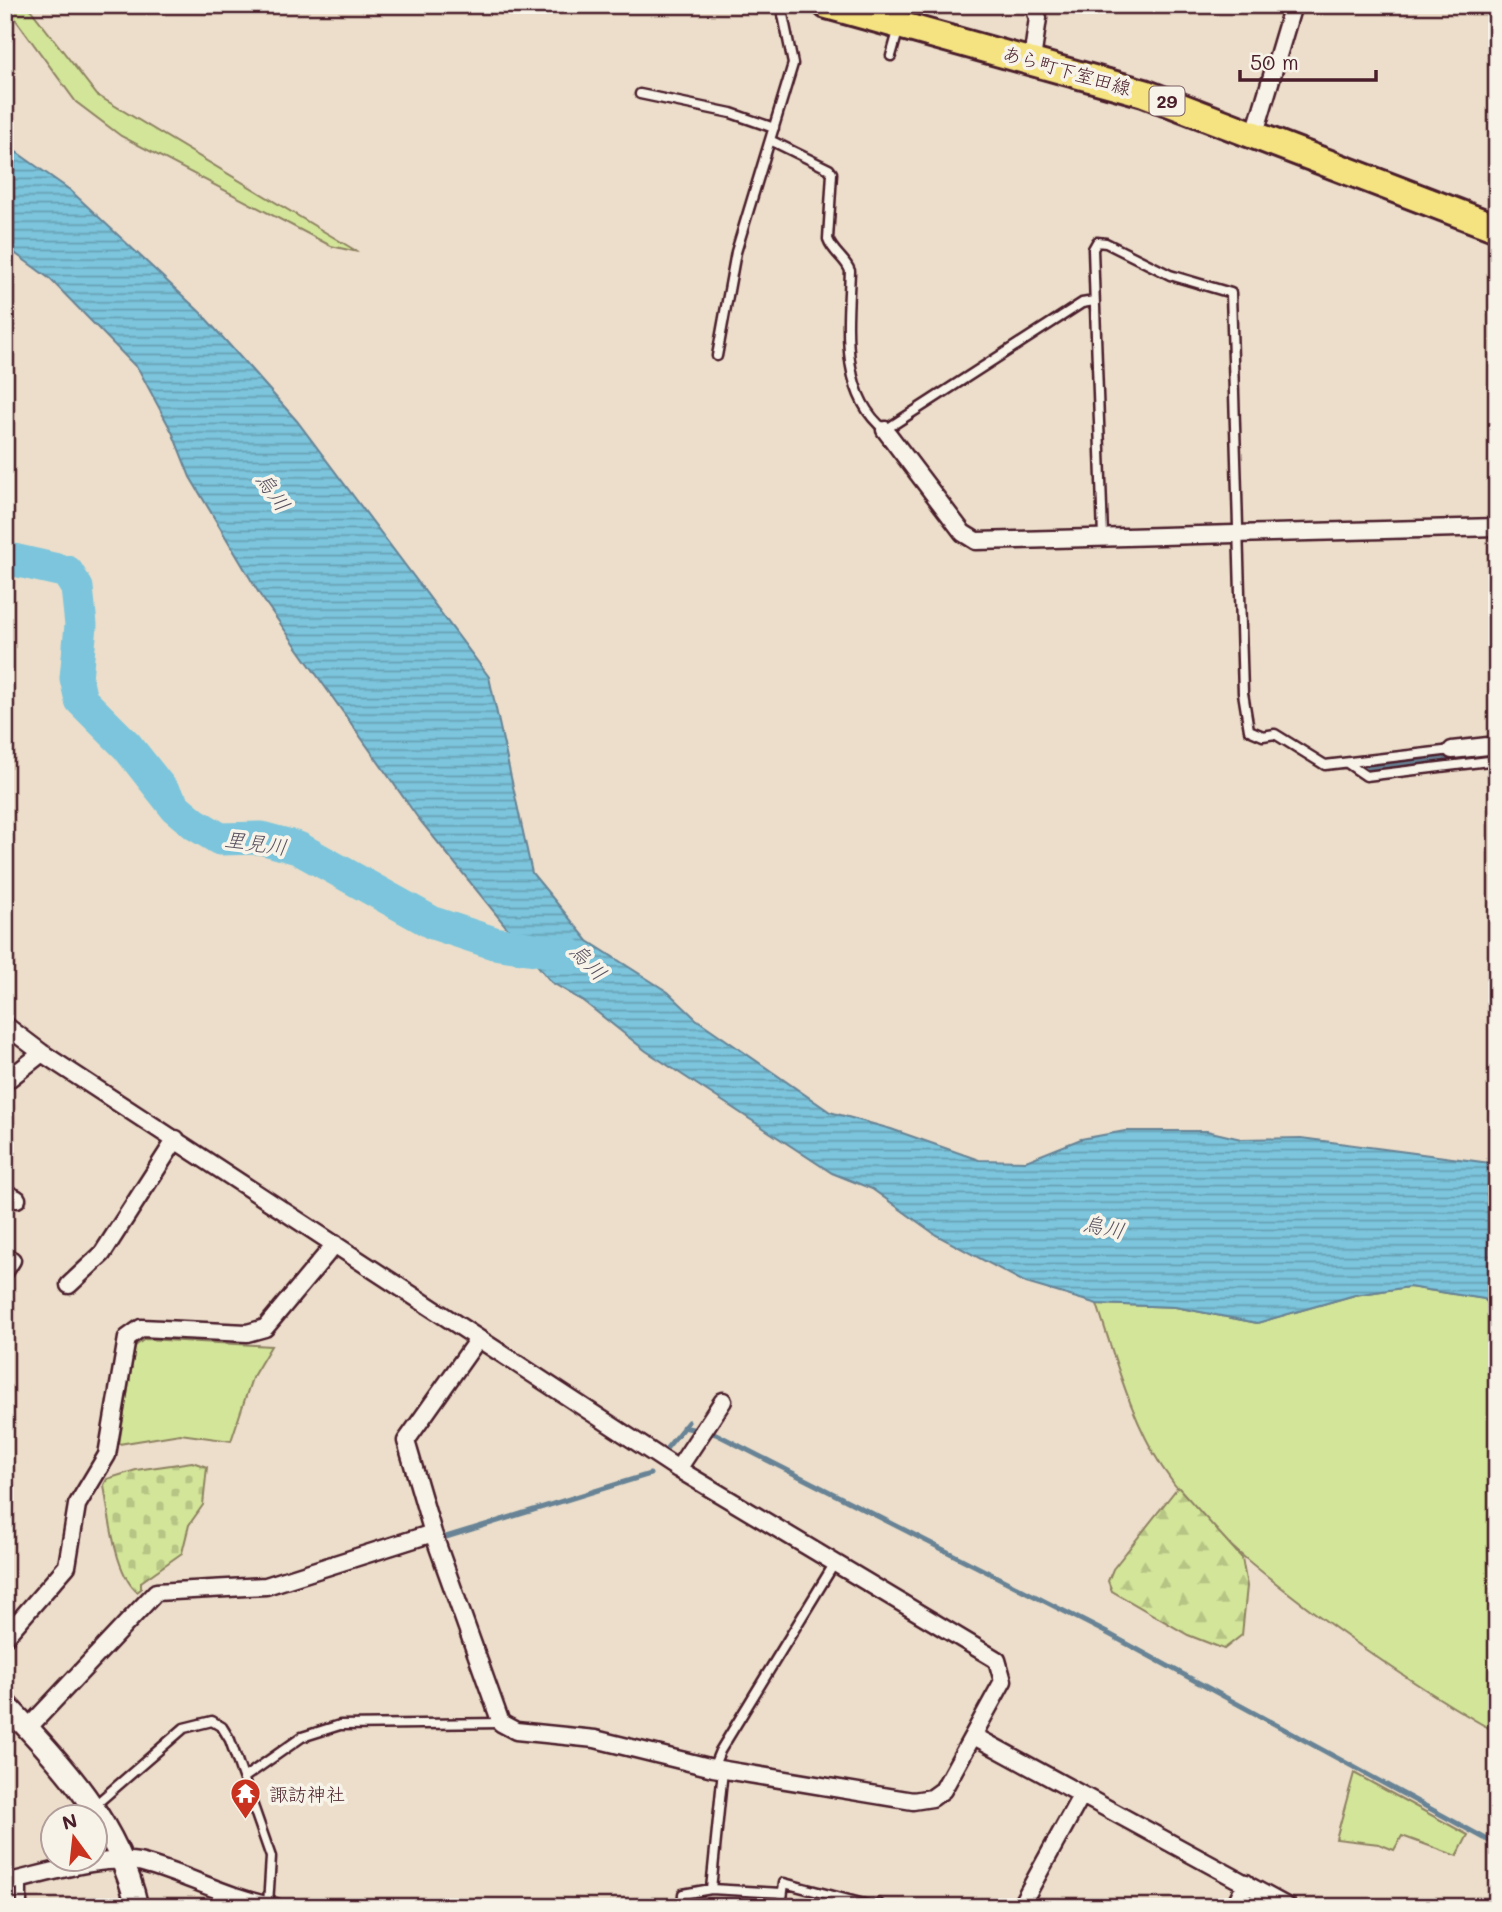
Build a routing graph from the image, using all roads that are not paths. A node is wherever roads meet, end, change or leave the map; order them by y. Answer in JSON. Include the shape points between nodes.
{"nodes":[{"id":1,"x":781,"y":5,"type":"edge"},
{"id":2,"x":1033,"y":5,"type":"edge"},
{"id":3,"x":1293,"y":5,"type":"edge"},
{"id":4,"x":834,"y":6,"type":"edge"},
{"id":5,"x":898,"y":17,"type":"edge"},
{"id":6,"x":891,"y":56,"type":"dead end"},
{"id":7,"x":1032,"y":60,"type":"junction"},
{"id":8,"x":640,"y":94,"type":"dead end"},
{"id":9,"x":774,"y":128,"type":"junction"},
{"id":10,"x":1255,"y":132,"type":"junction"},
{"id":11,"x":770,"y":140,"type":"junction"},
{"id":12,"x":1497,"y":228,"type":"edge"},
{"id":13,"x":1094,"y":301,"type":"junction"},
{"id":14,"x":717,"y":356,"type":"dead end"},
{"id":15,"x":885,"y":430,"type":"junction"},
{"id":16,"x":1497,"y":527,"type":"edge"},
{"id":17,"x":1238,"y":534,"type":"junction"},
{"id":18,"x":1103,"y":537,"type":"junction"},
{"id":19,"x":1497,"y":745,"type":"edge"},
{"id":20,"x":1452,"y":750,"type":"joint"},
{"id":21,"x":1497,"y":760,"type":"edge"},
{"id":22,"x":1426,"y":762,"type":"junction"},
{"id":23,"x":1348,"y":763,"type":"junction"},
{"id":24,"x":5,"y":1025,"type":"edge"},
{"id":25,"x":42,"y":1053,"type":"junction"},
{"id":26,"x":5,"y":1082,"type":"edge"},
{"id":27,"x":176,"y":1139,"type":"junction"},
{"id":28,"x":335,"y":1244,"type":"junction"},
{"id":29,"x":69,"y":1285,"type":"dead end"},
{"id":30,"x":478,"y":1339,"type":"junction"},
{"id":31,"x":723,"y":1401,"type":"dead end"},
{"id":32,"x":678,"y":1469,"type":"junction"},
{"id":33,"x":433,"y":1533,"type":"junction"},
{"id":34,"x":835,"y":1562,"type":"junction"},
{"id":35,"x":5,"y":1637,"type":"edge"},
{"id":36,"x":5,"y":1704,"type":"edge"},
{"id":37,"x":501,"y":1723,"type":"junction"},
{"id":38,"x":28,"y":1728,"type":"junction"},
{"id":39,"x":974,"y":1736,"type":"junction"},
{"id":40,"x":718,"y":1769,"type":"junction"},
{"id":41,"x":245,"y":1777,"type":"junction"},
{"id":42,"x":1081,"y":1796,"type":"junction"},
{"id":43,"x":92,"y":1804,"type":"edge"},
{"id":44,"x":96,"y":1804,"type":"edge"},
{"id":45,"x":108,"y":1833,"type":"edge"},
{"id":46,"x":123,"y":1861,"type":"junction"},
{"id":47,"x":22,"y":1880,"type":"junction"},
{"id":48,"x":5,"y":1883,"type":"edge"},
{"id":49,"x":1247,"y":1884,"type":"junction"},
{"id":50,"x":711,"y":1889,"type":"junction"},
{"id":51,"x":782,"y":1893,"type":"junction"},
{"id":52,"x":879,"y":1905,"type":"dead end"},
{"id":53,"x":272,"y":1906,"type":"edge"},
{"id":54,"x":22,"y":1907,"type":"edge"},
{"id":55,"x":137,"y":1907,"type":"edge"},
{"id":56,"x":682,"y":1907,"type":"edge"},
{"id":57,"x":782,"y":1907,"type":"edge"},
{"id":58,"x":1020,"y":1907,"type":"edge"},
{"id":59,"x":1234,"y":1907,"type":"edge"},
{"id":60,"x":1288,"y":1907,"type":"edge"}],
"edges":[{"from":1,"to":9,"type":"lane","via":[[793,64]]},
{"from":2,"to":7,"type":"street","via":[[1038,18]]},
{"from":3,"to":10,"type":"street"},
{"from":4,"to":5,"type":"main road","name":"あら町下室田線","number":"29"},
{"from":5,"to":6,"type":"lane"},
{"from":5,"to":7,"type":"main road","name":"あら町下室田線","number":"29"},
{"from":7,"to":10,"type":"main road","name":"あら町下室田線","number":"29"},
{"from":8,"to":9,"type":"lane","via":[[731,113]]},
{"from":9,"to":11,"type":"lane"},
{"from":10,"to":12,"type":"main road","name":"あら町下室田線","number":"29"},
{"from":11,"to":14,"type":"lane","via":[[737,252]]},
{"from":11,"to":15,"type":"lane","via":[[832,173],[828,239],[850,271],[848,338],[855,381],[871,419]]},
{"from":13,"to":15,"type":"lane","via":[[1082,303]]},
{"from":13,"to":17,"type":"lane","via":[[1093,249],[1097,242],[1170,275],[1231,293]]},
{"from":13,"to":18,"type":"lane"},
{"from":15,"to":18,"type":"street","via":[[970,539]]},
{"from":16,"to":17,"type":"street"},
{"from":17,"to":18,"type":"street"},
{"from":17,"to":23,"type":"lane","via":[[1243,693],[1249,730],[1263,736],[1275,734],[1325,765]]},
{"from":19,"to":20,"type":"street"},
{"from":20,"to":22,"type":"lane"},
{"from":21,"to":22,"type":"lane"},
{"from":22,"to":23,"type":"lane"},
{"from":22,"to":23,"type":"lane","via":[[1366,776]]},
{"from":24,"to":25,"type":"street"},
{"from":25,"to":26,"type":"street"},
{"from":25,"to":27,"type":"street"},
{"from":27,"to":28,"type":"street"},
{"from":27,"to":29,"type":"street","via":[[102,1254]]},
{"from":28,"to":30,"type":"street"},
{"from":28,"to":35,"type":"street","via":[[265,1328],[247,1333],[141,1328],[127,1338],[107,1455],[77,1505],[67,1566]]},
{"from":30,"to":32,"type":"street"},
{"from":30,"to":33,"type":"street","via":[[406,1440]]},
{"from":31,"to":32,"type":"street"},
{"from":32,"to":34,"type":"street"},
{"from":33,"to":37,"type":"street"},
{"from":33,"to":38,"type":"street","via":[[267,1586],[156,1592]]},
{"from":34,"to":39,"type":"street","via":[[998,1660],[1003,1681]]},
{"from":34,"to":40,"type":"lane","via":[[720,1751]]},
{"from":36,"to":38,"type":"street"},
{"from":37,"to":40,"type":"street","via":[[516,1731],[595,1740]]},
{"from":37,"to":41,"type":"lane","via":[[340,1725],[302,1737]]},
{"from":38,"to":43,"type":"street"},
{"from":39,"to":40,"type":"street","via":[[943,1790],[922,1801]]},
{"from":39,"to":42,"type":"street"},
{"from":40,"to":50,"type":"lane"},
{"from":41,"to":44,"type":"lane","via":[[222,1727],[203,1721],[184,1728]]},
{"from":41,"to":53,"type":"lane","via":[[271,1857]]},
{"from":42,"to":49,"type":"street"},
{"from":42,"to":58,"type":"street"},
{"from":45,"to":46,"type":"street"},
{"from":46,"to":47,"type":"street"},
{"from":46,"to":53,"type":"street","via":[[142,1863]]},
{"from":46,"to":55,"type":"street"},
{"from":47,"to":48,"type":"street"},
{"from":47,"to":54,"type":"lane"},
{"from":49,"to":59,"type":"street"},
{"from":49,"to":60,"type":"street"},
{"from":50,"to":51,"type":"lane"},
{"from":50,"to":56,"type":"lane","via":[[683,1894]]},
{"from":51,"to":52,"type":"lane","via":[[784,1883]]},
{"from":51,"to":57,"type":"lane"}]}
